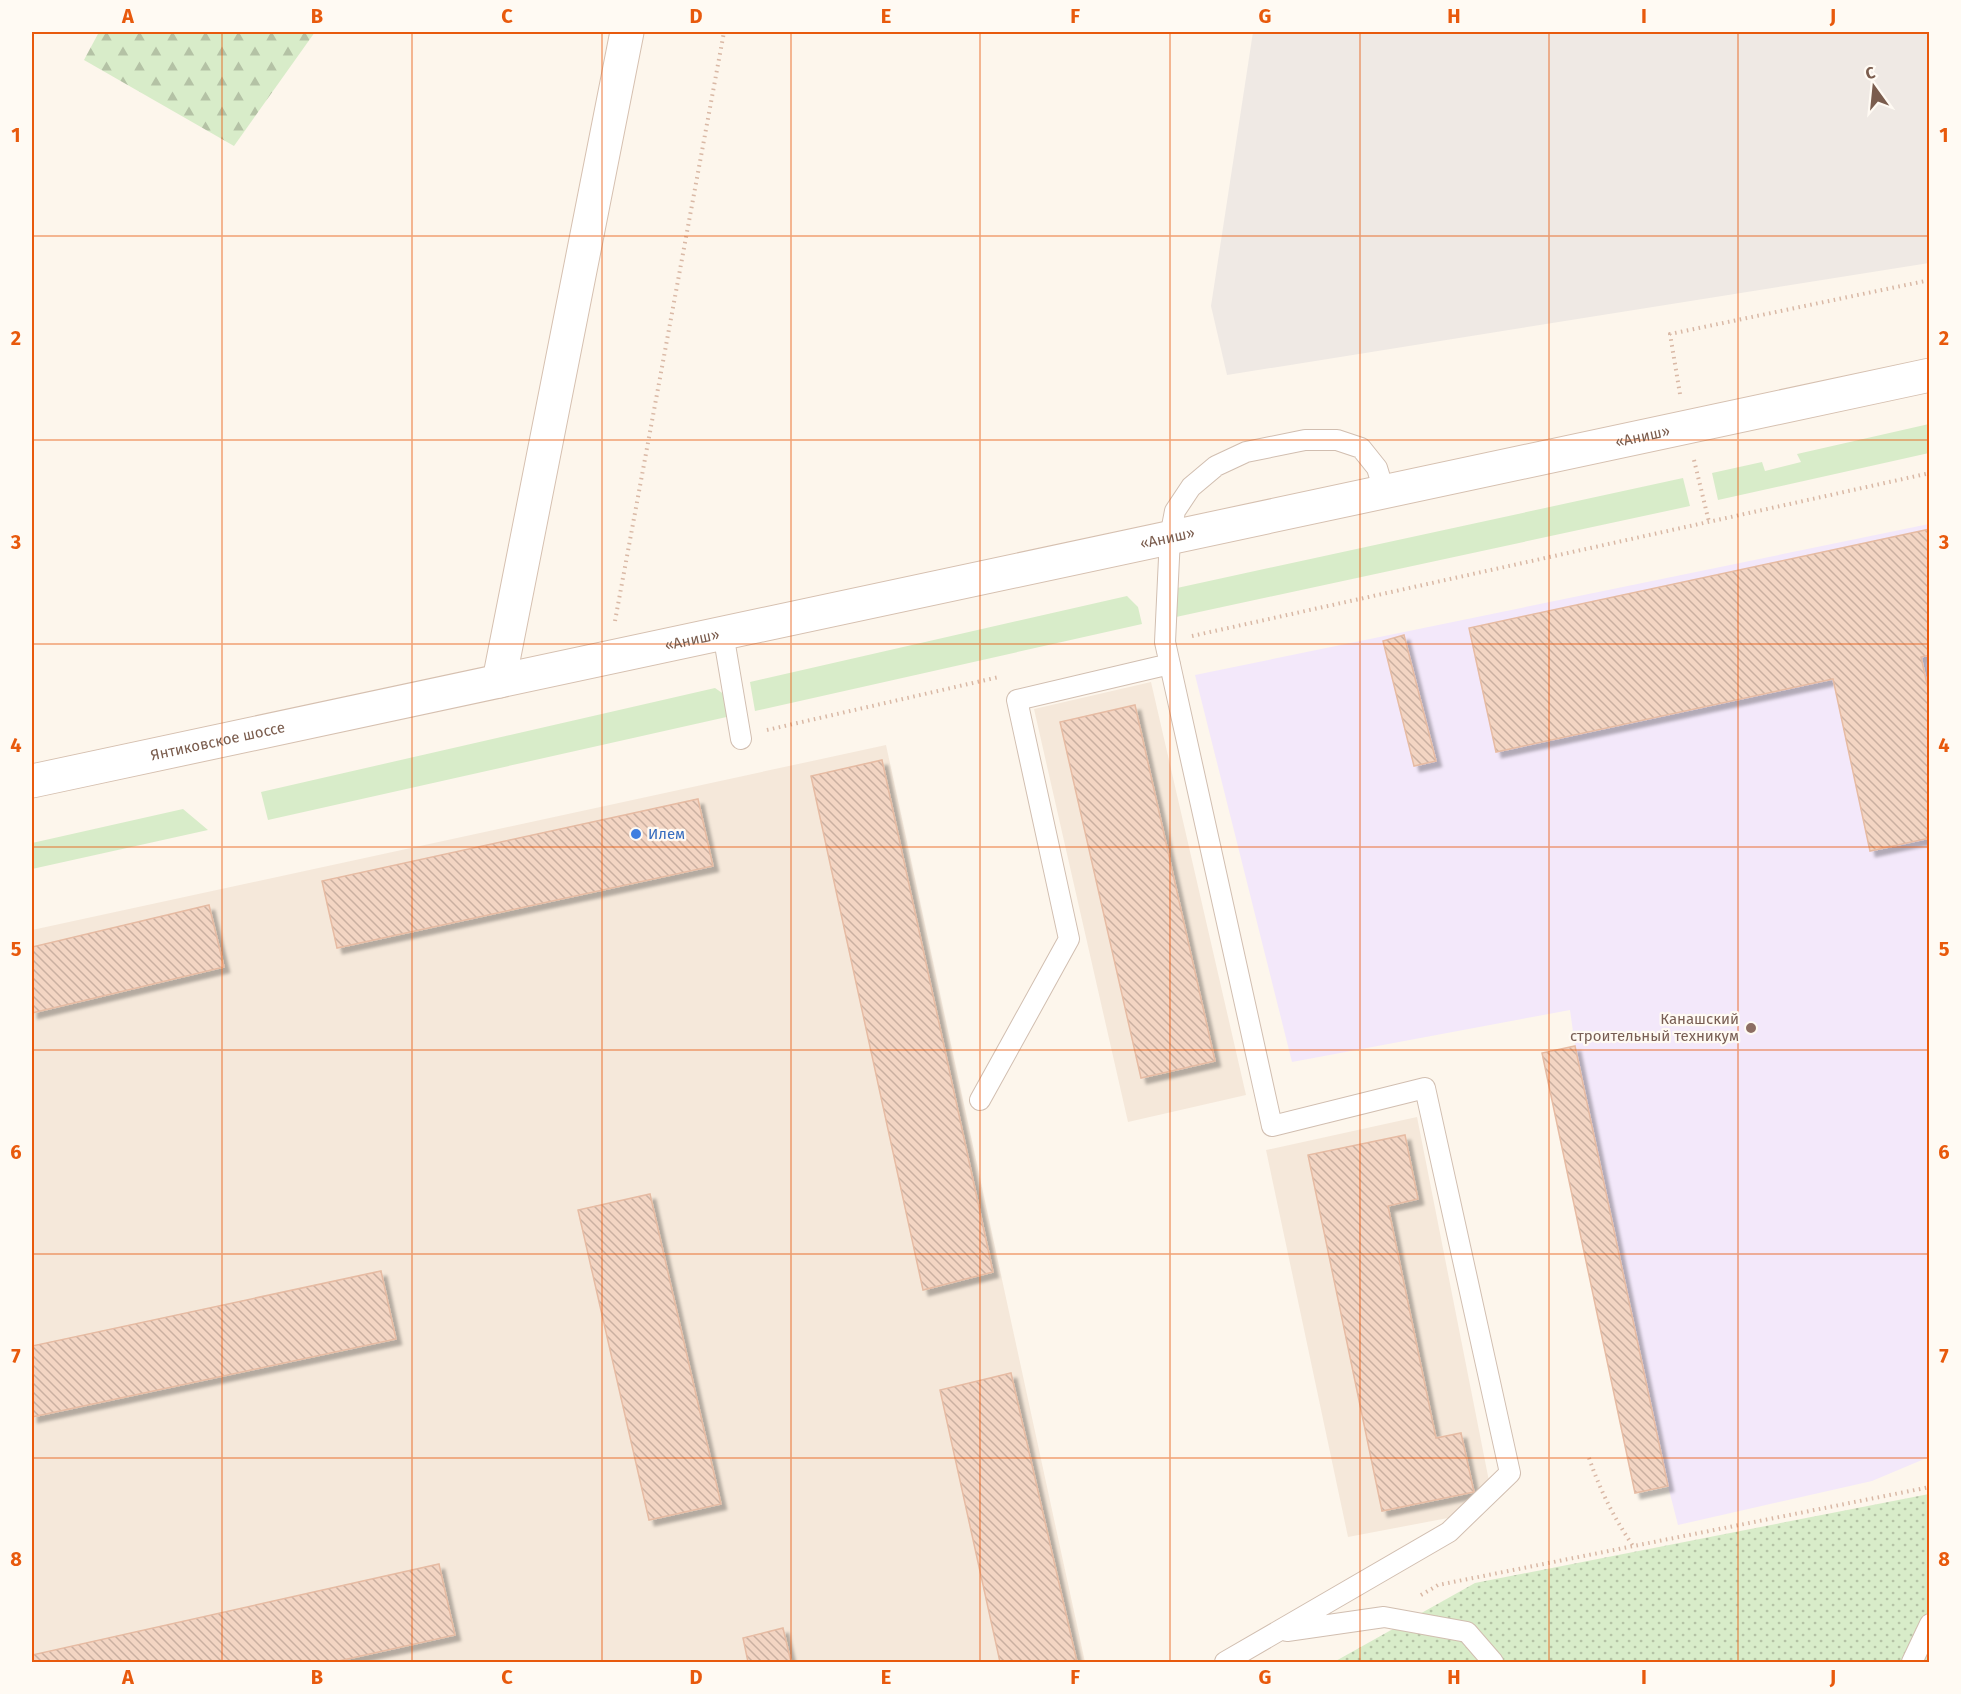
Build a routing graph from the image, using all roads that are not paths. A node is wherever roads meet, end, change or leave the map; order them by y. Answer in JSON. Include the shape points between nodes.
{"nodes":[{"id":1,"x":627,"y":32,"type":"edge"},
{"id":2,"x":1929,"y":375,"type":"edge"},
{"id":3,"x":1384,"y":491,"type":"junction"},
{"id":4,"x":1170,"y":537,"type":"junction"},
{"id":5,"x":723,"y":633,"type":"junction"},
{"id":6,"x":1170,"y":664,"type":"junction"},
{"id":7,"x":499,"y":681,"type":"junction"},
{"id":8,"x":404,"y":701,"type":"joint"},
{"id":9,"x":741,"y":739,"type":"road end"},
{"id":10,"x":32,"y":781,"type":"edge"},
{"id":11,"x":980,"y":1100,"type":"dead end"},
{"id":12,"x":1929,"y":1624,"type":"edge"},
{"id":13,"x":1275,"y":1633,"type":"junction"},
{"id":14,"x":1225,"y":1662,"type":"edge"},
{"id":15,"x":1493,"y":1662,"type":"edge"},
{"id":16,"x":1912,"y":1662,"type":"edge"}],
"edges":[{"from":1,"to":7,"type":"main road"},
{"from":2,"to":3,"type":"main road","name":"«Аниш»"},
{"from":3,"to":4,"type":"main road","name":"«Аниш»"},
{"from":3,"to":4,"type":"lane","via":[[1377,468],[1361,448],[1337,440],[1305,440],[1246,452],[1216,466],[1191,487],[1175,511]]},
{"from":4,"to":5,"type":"main road","name":"«Аниш»"},
{"from":4,"to":6,"type":"lane","via":[[1165,642]]},
{"from":5,"to":7,"type":"main road","name":"«Аниш»"},
{"from":5,"to":9,"type":"lane"},
{"from":6,"to":11,"type":"lane","via":[[1017,700],[1070,939]]},
{"from":6,"to":13,"type":"lane","via":[[1272,1126],[1425,1088],[1510,1473],[1449,1532]]},
{"from":7,"to":8,"type":"main road","name":"«Аниш»"},
{"from":8,"to":10,"type":"main road","name":"Янтиковское шоссе"},
{"from":12,"to":16,"type":"lane"},
{"from":13,"to":14,"type":"lane"},
{"from":13,"to":15,"type":"lane","via":[[1384,1617],[1467,1632]]}]}
